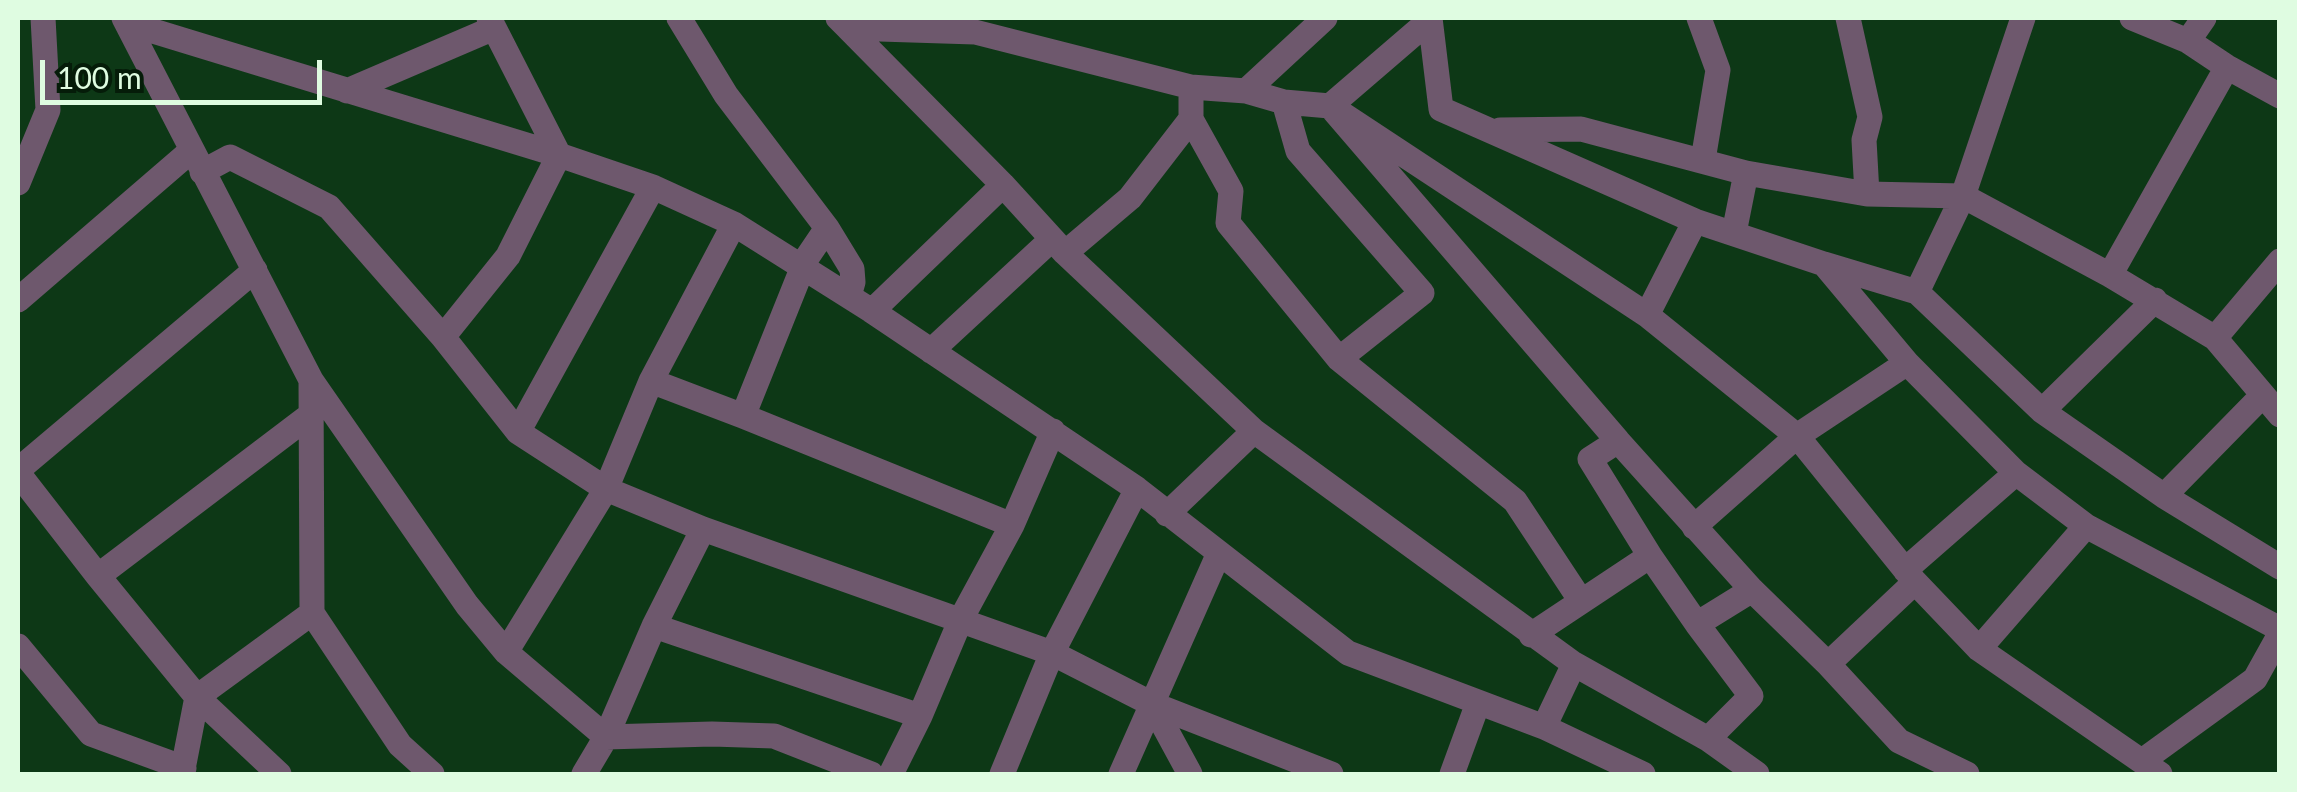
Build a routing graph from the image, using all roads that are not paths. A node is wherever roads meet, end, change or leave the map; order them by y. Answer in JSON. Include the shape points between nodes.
{"nodes":[{"id":1,"x":43,"y":18,"type":"edge"},
{"id":2,"x":679,"y":18,"type":"edge"},
{"id":3,"x":1326,"y":18,"type":"edge"},
{"id":4,"x":1700,"y":18,"type":"edge"},
{"id":5,"x":1848,"y":18,"type":"edge"},
{"id":6,"x":2023,"y":18,"type":"edge"},
{"id":7,"x":2132,"y":18,"type":"edge"},
{"id":8,"x":2204,"y":18,"type":"edge"},
{"id":9,"x":1430,"y":19,"type":"edge"},
{"id":10,"x":125,"y":20,"type":"edge"},
{"id":11,"x":492,"y":22,"type":"edge"},
{"id":12,"x":843,"y":23,"type":"edge"},
{"id":13,"x":975,"y":25,"type":"edge"},
{"id":14,"x":2188,"y":41,"type":"junction"},
{"id":15,"x":2227,"y":67,"type":"junction"},
{"id":16,"x":1190,"y":87,"type":"junction"},
{"id":17,"x":347,"y":91,"type":"junction"},
{"id":18,"x":1246,"y":91,"type":"junction"},
{"id":19,"x":2280,"y":96,"type":"edge"},
{"id":20,"x":1284,"y":102,"type":"junction"},
{"id":21,"x":1330,"y":106,"type":"junction"},
{"id":22,"x":1192,"y":120,"type":"junction"},
{"id":23,"x":1490,"y":130,"type":"junction"},
{"id":24,"x":559,"y":155,"type":"junction"},
{"id":25,"x":1703,"y":160,"type":"junction"},
{"id":26,"x":197,"y":161,"type":"junction"},
{"id":27,"x":1746,"y":173,"type":"junction"},
{"id":28,"x":18,"y":183,"type":"edge"},
{"id":29,"x":1002,"y":185,"type":"junction"},
{"id":30,"x":653,"y":187,"type":"junction"},
{"id":31,"x":1867,"y":194,"type":"junction"},
{"id":32,"x":1963,"y":196,"type":"junction"},
{"id":33,"x":1695,"y":221,"type":"junction"},
{"id":34,"x":734,"y":224,"type":"junction"},
{"id":35,"x":827,"y":228,"type":"junction"},
{"id":36,"x":1734,"y":234,"type":"junction"},
{"id":37,"x":1058,"y":246,"type":"junction"},
{"id":38,"x":2280,"y":261,"type":"edge"},
{"id":39,"x":1824,"y":264,"type":"junction"},
{"id":40,"x":802,"y":268,"type":"junction"},
{"id":41,"x":255,"y":270,"type":"junction"},
{"id":42,"x":2110,"y":275,"type":"junction"},
{"id":43,"x":1917,"y":292,"type":"junction"},
{"id":44,"x":848,"y":296,"type":"junction"},
{"id":45,"x":18,"y":300,"type":"edge"},
{"id":46,"x":2155,"y":300,"type":"junction"},
{"id":47,"x":872,"y":311,"type":"junction"},
{"id":48,"x":1647,"y":315,"type":"junction"},
{"id":49,"x":443,"y":337,"type":"junction"},
{"id":50,"x":2215,"y":338,"type":"junction"},
{"id":51,"x":931,"y":350,"type":"junction"},
{"id":52,"x":1339,"y":359,"type":"junction"},
{"id":53,"x":1907,"y":363,"type":"junction"},
{"id":54,"x":310,"y":380,"type":"junction"},
{"id":55,"x":651,"y":382,"type":"junction"},
{"id":56,"x":2271,"y":406,"type":"edge"},
{"id":57,"x":2042,"y":411,"type":"junction"},
{"id":58,"x":309,"y":416,"type":"junction"},
{"id":59,"x":743,"y":416,"type":"junction"},
{"id":60,"x":1053,"y":431,"type":"junction"},
{"id":61,"x":1254,"y":431,"type":"junction"},
{"id":62,"x":518,"y":432,"type":"junction"},
{"id":63,"x":1797,"y":436,"type":"junction"},
{"id":64,"x":1618,"y":441,"type":"junction"},
{"id":65,"x":18,"y":472,"type":"edge"},
{"id":66,"x":2016,"y":473,"type":"junction"},
{"id":67,"x":606,"y":489,"type":"junction"},
{"id":68,"x":1138,"y":489,"type":"junction"},
{"id":69,"x":2164,"y":496,"type":"junction"},
{"id":70,"x":1167,"y":514,"type":"junction"},
{"id":71,"x":1012,"y":525,"type":"junction"},
{"id":72,"x":2086,"y":526,"type":"junction"},
{"id":73,"x":1694,"y":527,"type":"junction"},
{"id":74,"x":703,"y":529,"type":"junction"},
{"id":75,"x":1219,"y":553,"type":"junction"},
{"id":76,"x":1650,"y":556,"type":"junction"},
{"id":77,"x":2280,"y":567,"type":"edge"},
{"id":78,"x":98,"y":576,"type":"junction"},
{"id":79,"x":1910,"y":576,"type":"junction"},
{"id":80,"x":1752,"y":590,"type":"junction"},
{"id":81,"x":1581,"y":602,"type":"junction"},
{"id":82,"x":312,"y":614,"type":"junction"},
{"id":83,"x":961,"y":619,"type":"junction"},
{"id":84,"x":1697,"y":624,"type":"junction"},
{"id":85,"x":654,"y":626,"type":"junction"},
{"id":86,"x":2280,"y":632,"type":"edge"},
{"id":87,"x":1531,"y":634,"type":"junction"},
{"id":88,"x":18,"y":646,"type":"edge"},
{"id":89,"x":1979,"y":649,"type":"junction"},
{"id":90,"x":506,"y":652,"type":"junction"},
{"id":91,"x":1052,"y":652,"type":"junction"},
{"id":92,"x":1574,"y":664,"type":"junction"},
{"id":93,"x":1828,"y":664,"type":"junction"},
{"id":94,"x":196,"y":697,"type":"junction"},
{"id":95,"x":1152,"y":704,"type":"junction"},
{"id":96,"x":1478,"y":704,"type":"junction"},
{"id":97,"x":920,"y":716,"type":"junction"},
{"id":98,"x":1544,"y":727,"type":"junction"},
{"id":99,"x":606,"y":736,"type":"junction"},
{"id":100,"x":1708,"y":739,"type":"junction"},
{"id":101,"x":2151,"y":768,"type":"edge"},
{"id":102,"x":183,"y":771,"type":"edge"},
{"id":103,"x":279,"y":774,"type":"edge"},
{"id":104,"x":432,"y":774,"type":"edge"},
{"id":105,"x":584,"y":774,"type":"edge"},
{"id":106,"x":871,"y":774,"type":"edge"},
{"id":107,"x":891,"y":774,"type":"edge"},
{"id":108,"x":1002,"y":774,"type":"edge"},
{"id":109,"x":1121,"y":774,"type":"edge"},
{"id":110,"x":1190,"y":774,"type":"edge"},
{"id":111,"x":1331,"y":774,"type":"edge"},
{"id":112,"x":1452,"y":774,"type":"edge"},
{"id":113,"x":1644,"y":774,"type":"edge"},
{"id":114,"x":1758,"y":774,"type":"edge"},
{"id":115,"x":1966,"y":774,"type":"edge"}],
"edges":[{"from":1,"to":28,"type":"street","via":[[48,110]]},
{"from":2,"to":35,"type":"street","via":[[726,95]]},
{"from":3,"to":18,"type":"street"},
{"from":4,"to":25,"type":"street","via":[[1718,70]]},
{"from":5,"to":31,"type":"street","via":[[1870,117],[1864,140]]},
{"from":6,"to":32,"type":"street"},
{"from":7,"to":14,"type":"street"},
{"from":8,"to":14,"type":"street"},
{"from":9,"to":21,"type":"street"},
{"from":9,"to":23,"type":"street","via":[[1441,109]]},
{"from":10,"to":17,"type":"street"},
{"from":10,"to":26,"type":"street"},
{"from":11,"to":17,"type":"street"},
{"from":11,"to":24,"type":"street"},
{"from":12,"to":13,"type":"street"},
{"from":12,"to":29,"type":"street"},
{"from":13,"to":16,"type":"street"},
{"from":14,"to":15,"type":"street"},
{"from":15,"to":19,"type":"street"},
{"from":15,"to":42,"type":"street"},
{"from":16,"to":18,"type":"street"},
{"from":16,"to":22,"type":"street"},
{"from":17,"to":24,"type":"street"},
{"from":18,"to":20,"type":"street"},
{"from":20,"to":21,"type":"street"},
{"from":20,"to":52,"type":"street","via":[[1298,151],[1422,292]]},
{"from":21,"to":48,"type":"street"},
{"from":21,"to":64,"type":"street"},
{"from":22,"to":37,"type":"street","via":[[1130,198]]},
{"from":22,"to":52,"type":"street","via":[[1231,191],[1228,223]]},
{"from":23,"to":25,"type":"street","via":[[1580,129]]},
{"from":23,"to":33,"type":"street"},
{"from":24,"to":30,"type":"street"},
{"from":24,"to":49,"type":"street","via":[[508,256]]},
{"from":25,"to":27,"type":"street"},
{"from":26,"to":41,"type":"street"},
{"from":26,"to":45,"type":"street"},
{"from":26,"to":49,"type":"street","via":[[230,157],[329,207]]},
{"from":27,"to":31,"type":"street"},
{"from":27,"to":36,"type":"street"},
{"from":29,"to":37,"type":"street"},
{"from":29,"to":47,"type":"street"},
{"from":30,"to":34,"type":"street"},
{"from":30,"to":62,"type":"street"},
{"from":31,"to":32,"type":"street"},
{"from":32,"to":42,"type":"street"},
{"from":32,"to":43,"type":"street"},
{"from":33,"to":36,"type":"street"},
{"from":33,"to":48,"type":"street"},
{"from":34,"to":40,"type":"street"},
{"from":34,"to":55,"type":"street"},
{"from":35,"to":40,"type":"street"},
{"from":35,"to":44,"type":"street","via":[[852,268]]},
{"from":36,"to":39,"type":"street"},
{"from":37,"to":51,"type":"street"},
{"from":37,"to":61,"type":"street"},
{"from":38,"to":50,"type":"street"},
{"from":39,"to":43,"type":"street"},
{"from":39,"to":53,"type":"street"},
{"from":40,"to":44,"type":"street"},
{"from":40,"to":59,"type":"street"},
{"from":41,"to":54,"type":"street"},
{"from":41,"to":65,"type":"street"},
{"from":42,"to":46,"type":"street"},
{"from":43,"to":57,"type":"street"},
{"from":44,"to":47,"type":"street"},
{"from":46,"to":50,"type":"street"},
{"from":46,"to":57,"type":"street"},
{"from":47,"to":51,"type":"street"},
{"from":48,"to":63,"type":"street"},
{"from":49,"to":62,"type":"street"},
{"from":50,"to":56,"type":"street"},
{"from":51,"to":60,"type":"street"},
{"from":52,"to":81,"type":"street","via":[[1515,501]]},
{"from":53,"to":63,"type":"street"},
{"from":53,"to":66,"type":"street"},
{"from":54,"to":58,"type":"street"},
{"from":54,"to":90,"type":"street"},
{"from":55,"to":59,"type":"street"},
{"from":55,"to":67,"type":"street"},
{"from":56,"to":69,"type":"street"},
{"from":57,"to":69,"type":"street"},
{"from":58,"to":78,"type":"street"},
{"from":58,"to":82,"type":"street"},
{"from":59,"to":71,"type":"street"},
{"from":60,"to":68,"type":"street"},
{"from":60,"to":71,"type":"street"},
{"from":61,"to":70,"type":"street"},
{"from":61,"to":87,"type":"street"},
{"from":62,"to":67,"type":"street"},
{"from":63,"to":73,"type":"street"},
{"from":63,"to":79,"type":"street"},
{"from":64,"to":73,"type":"street"},
{"from":64,"to":76,"type":"street","via":[[1590,459]]},
{"from":65,"to":78,"type":"street"},
{"from":66,"to":72,"type":"street"},
{"from":66,"to":79,"type":"street"},
{"from":67,"to":74,"type":"street"},
{"from":67,"to":90,"type":"street"},
{"from":68,"to":70,"type":"street"},
{"from":68,"to":91,"type":"street"},
{"from":69,"to":77,"type":"street"},
{"from":70,"to":75,"type":"street"},
{"from":71,"to":83,"type":"street"},
{"from":72,"to":86,"type":"street"},
{"from":72,"to":89,"type":"street"},
{"from":73,"to":80,"type":"street"},
{"from":74,"to":83,"type":"street"},
{"from":74,"to":85,"type":"street"},
{"from":75,"to":95,"type":"street"},
{"from":75,"to":96,"type":"street","via":[[1348,653]]},
{"from":76,"to":81,"type":"street"},
{"from":76,"to":84,"type":"street"},
{"from":78,"to":94,"type":"street"},
{"from":79,"to":89,"type":"street"},
{"from":79,"to":93,"type":"street"},
{"from":80,"to":84,"type":"street"},
{"from":80,"to":93,"type":"street"},
{"from":81,"to":87,"type":"street"},
{"from":82,"to":94,"type":"street"},
{"from":82,"to":104,"type":"street","via":[[400,746]]},
{"from":83,"to":91,"type":"street"},
{"from":83,"to":97,"type":"street"},
{"from":84,"to":100,"type":"street","via":[[1751,696]]},
{"from":85,"to":97,"type":"street"},
{"from":85,"to":99,"type":"street"},
{"from":86,"to":101,"type":"street","via":[[2255,679]]},
{"from":87,"to":92,"type":"street"},
{"from":88,"to":102,"type":"street","via":[[91,734]]},
{"from":89,"to":101,"type":"street"},
{"from":90,"to":99,"type":"street"},
{"from":91,"to":95,"type":"street"},
{"from":91,"to":108,"type":"street"},
{"from":92,"to":98,"type":"street"},
{"from":92,"to":100,"type":"street"},
{"from":93,"to":115,"type":"street","via":[[1899,741]]},
{"from":94,"to":102,"type":"street"},
{"from":94,"to":103,"type":"street"},
{"from":95,"to":109,"type":"street"},
{"from":95,"to":110,"type":"street"},
{"from":95,"to":111,"type":"street"},
{"from":96,"to":98,"type":"street"},
{"from":96,"to":112,"type":"street"},
{"from":97,"to":107,"type":"street"},
{"from":98,"to":113,"type":"street"},
{"from":99,"to":105,"type":"street"},
{"from":99,"to":106,"type":"street","via":[[774,736]]},
{"from":100,"to":114,"type":"street"}]}
